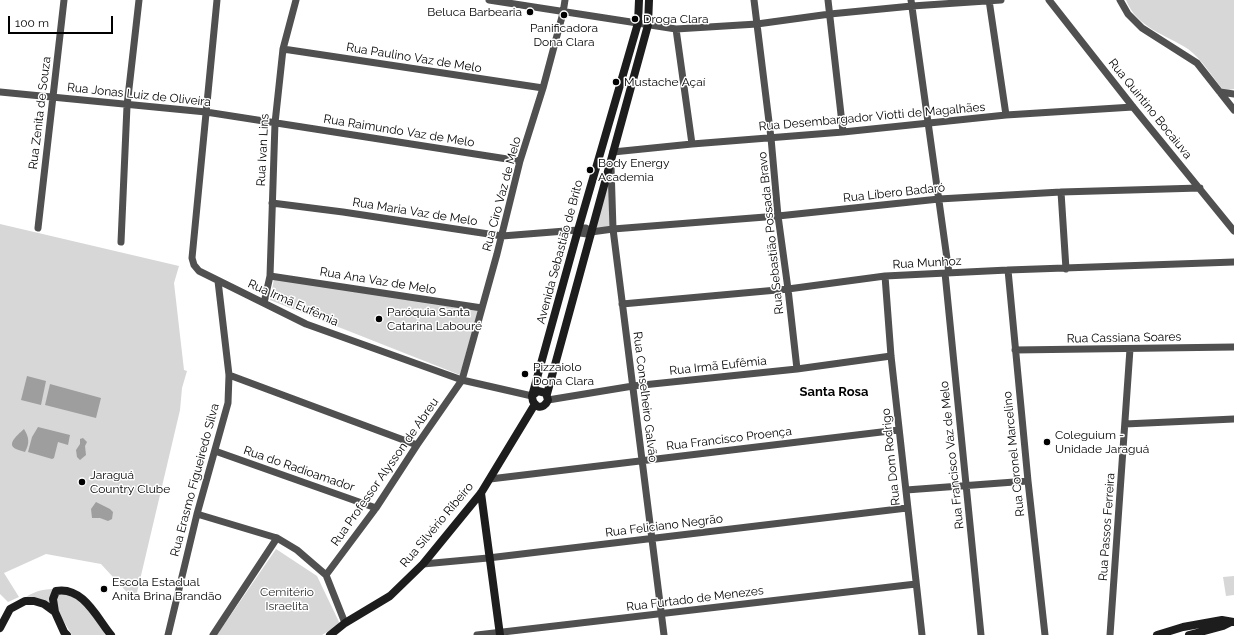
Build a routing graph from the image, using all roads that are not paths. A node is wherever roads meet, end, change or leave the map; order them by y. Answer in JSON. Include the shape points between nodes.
{"nodes":[{"id":1,"x":64,"y":0,"type":"edge"},
{"id":2,"x":139,"y":0,"type":"edge"},
{"id":3,"x":217,"y":0,"type":"edge"},
{"id":4,"x":296,"y":0,"type":"edge"},
{"id":5,"x":489,"y":0,"type":"edge"},
{"id":6,"x":565,"y":0,"type":"edge"},
{"id":7,"x":639,"y":0,"type":"edge"},
{"id":8,"x":649,"y":0,"type":"edge"},
{"id":9,"x":754,"y":0,"type":"edge"},
{"id":10,"x":828,"y":0,"type":"edge"},
{"id":11,"x":1001,"y":0,"type":"edge"},
{"id":12,"x":1049,"y":0,"type":"edge"},
{"id":13,"x":1120,"y":0,"type":"edge"},
{"id":14,"x":989,"y":1,"type":"edge"},
{"id":15,"x":912,"y":3,"type":"edge"},
{"id":16,"x":563,"y":13,"type":"junction"},
{"id":17,"x":830,"y":14,"type":"junction"},
{"id":18,"x":638,"y":22,"type":"junction"},
{"id":19,"x":648,"y":24,"type":"junction"},
{"id":20,"x":757,"y":24,"type":"junction"},
{"id":21,"x":676,"y":29,"type":"junction"},
{"id":22,"x":283,"y":49,"type":"junction"},
{"id":23,"x":543,"y":88,"type":"junction"},
{"id":24,"x":0,"y":92,"type":"edge"},
{"id":25,"x":1220,"y":92,"type":"junction"},
{"id":26,"x":1234,"y":94,"type":"edge"},
{"id":27,"x":52,"y":97,"type":"junction"},
{"id":28,"x":128,"y":106,"type":"junction"},
{"id":29,"x":1133,"y":107,"type":"junction"},
{"id":30,"x":1234,"y":110,"type":"edge"},
{"id":31,"x":206,"y":112,"type":"junction"},
{"id":32,"x":1006,"y":116,"type":"junction"},
{"id":33,"x":275,"y":123,"type":"junction"},
{"id":34,"x":928,"y":123,"type":"junction"},
{"id":35,"x":843,"y":132,"type":"junction"},
{"id":36,"x":771,"y":138,"type":"junction"},
{"id":37,"x":692,"y":144,"type":"junction"},
{"id":38,"x":613,"y":152,"type":"junction"},
{"id":39,"x":520,"y":161,"type":"junction"},
{"id":40,"x":611,"y":161,"type":"junction"},
{"id":41,"x":1200,"y":188,"type":"junction"},
{"id":42,"x":1062,"y":192,"type":"junction"},
{"id":43,"x":939,"y":199,"type":"junction"},
{"id":44,"x":272,"y":203,"type":"junction"},
{"id":45,"x":778,"y":216,"type":"junction"},
{"id":46,"x":38,"y":228,"type":"dead end"},
{"id":47,"x":612,"y":229,"type":"junction"},
{"id":48,"x":578,"y":230,"type":"junction"},
{"id":49,"x":1234,"y":231,"type":"edge"},
{"id":50,"x":591,"y":232,"type":"junction"},
{"id":51,"x":502,"y":236,"type":"junction"},
{"id":52,"x":121,"y":242,"type":"dead end"},
{"id":53,"x":1234,"y":262,"type":"edge"},
{"id":54,"x":1066,"y":269,"type":"junction"},
{"id":55,"x":1008,"y":270,"type":"junction"},
{"id":56,"x":947,"y":273,"type":"junction"},
{"id":57,"x":270,"y":276,"type":"junction"},
{"id":58,"x":885,"y":276,"type":"junction"},
{"id":59,"x":218,"y":281,"type":"junction"},
{"id":60,"x":788,"y":289,"type":"junction"},
{"id":61,"x":264,"y":303,"type":"junction"},
{"id":62,"x":622,"y":304,"type":"junction"},
{"id":63,"x":482,"y":308,"type":"junction"},
{"id":64,"x":1234,"y":347,"type":"edge"},
{"id":65,"x":1130,"y":349,"type":"junction"},
{"id":66,"x":1015,"y":350,"type":"junction"},
{"id":67,"x":891,"y":356,"type":"junction"},
{"id":68,"x":797,"y":369,"type":"junction"},
{"id":69,"x":229,"y":375,"type":"junction"},
{"id":70,"x":462,"y":380,"type":"junction"},
{"id":71,"x":633,"y":386,"type":"junction"},
{"id":72,"x":547,"y":397,"type":"junction"},
{"id":73,"x":534,"y":398,"type":"junction"},
{"id":74,"x":1234,"y":420,"type":"edge"},
{"id":75,"x":1125,"y":424,"type":"junction"},
{"id":76,"x":898,"y":430,"type":"junction"},
{"id":77,"x":416,"y":445,"type":"junction"},
{"id":78,"x":215,"y":451,"type":"junction"},
{"id":79,"x":642,"y":460,"type":"junction"},
{"id":80,"x":490,"y":479,"type":"junction"},
{"id":81,"x":1028,"y":481,"type":"junction"},
{"id":82,"x":965,"y":486,"type":"junction"},
{"id":83,"x":906,"y":490,"type":"junction"},
{"id":84,"x":480,"y":493,"type":"junction"},
{"id":85,"x":472,"y":503,"type":"junction"},
{"id":86,"x":482,"y":504,"type":"junction"},
{"id":87,"x":376,"y":508,"type":"junction"},
{"id":88,"x":907,"y":508,"type":"junction"},
{"id":89,"x":197,"y":514,"type":"junction"},
{"id":90,"x":277,"y":538,"type":"junction"},
{"id":91,"x":652,"y":539,"type":"junction"},
{"id":92,"x":488,"y":558,"type":"junction"},
{"id":93,"x":423,"y":564,"type":"junction"},
{"id":94,"x":326,"y":575,"type":"junction"},
{"id":95,"x":916,"y":584,"type":"junction"},
{"id":96,"x":55,"y":612,"type":"junction"},
{"id":97,"x":662,"y":614,"type":"junction"},
{"id":98,"x":1232,"y":622,"type":"edge"},
{"id":99,"x":345,"y":623,"type":"junction"},
{"id":100,"x":1183,"y":627,"type":"junction"},
{"id":101,"x":0,"y":628,"type":"edge"},
{"id":102,"x":65,"y":634,"type":"edge"},
{"id":103,"x":499,"y":634,"type":"edge"},
{"id":104,"x":111,"y":635,"type":"edge"},
{"id":105,"x":168,"y":635,"type":"edge"},
{"id":106,"x":213,"y":635,"type":"edge"},
{"id":107,"x":330,"y":635,"type":"edge"},
{"id":108,"x":477,"y":635,"type":"edge"},
{"id":109,"x":664,"y":635,"type":"edge"},
{"id":110,"x":922,"y":635,"type":"edge"},
{"id":111,"x":981,"y":635,"type":"edge"},
{"id":112,"x":1045,"y":635,"type":"edge"},
{"id":113,"x":1110,"y":635,"type":"edge"},
{"id":114,"x":1157,"y":635,"type":"edge"},
{"id":115,"x":1164,"y":635,"type":"edge"},
{"id":116,"x":1189,"y":635,"type":"edge"}],
"edges":[{"from":1,"to":27,"type":"street","name":"Rua Zenita de Souza"},
{"from":2,"to":28,"type":"street"},
{"from":3,"to":31,"type":"street"},
{"from":4,"to":22,"type":"street","name":"Rua Ivan Lins"},
{"from":5,"to":16,"type":"street"},
{"from":6,"to":16,"type":"street","name":"Rua Ciro Vaz de Melo"},
{"from":7,"to":18,"type":"street","name":"Avenida Sebastião de Brito"},
{"from":8,"to":19,"type":"street","name":"Avenida Sebastião de Brito"},
{"from":9,"to":20,"type":"street","name":"Rua Sebastião Possada Bravo"},
{"from":10,"to":17,"type":"street"},
{"from":11,"to":14,"type":"street"},
{"from":12,"to":29,"type":"street","name":"Rua Quintino Bocaiuva"},
{"from":13,"to":25,"type":"street","via":[[1128,14],[1142,28],[1197,63]]},
{"from":14,"to":15,"type":"street"},
{"from":14,"to":32,"type":"street"},
{"from":15,"to":17,"type":"street"},
{"from":15,"to":34,"type":"street","name":"Rua Francisco Vaz de Melo"},
{"from":16,"to":18,"type":"street"},
{"from":16,"to":23,"type":"street","name":"Rua Ciro Vaz de Melo"},
{"from":17,"to":20,"type":"street"},
{"from":17,"to":35,"type":"street"},
{"from":18,"to":19,"type":"street"},
{"from":18,"to":48,"type":"street","name":"Avenida Sebastião de Brito"},
{"from":19,"to":21,"type":"street"},
{"from":19,"to":38,"type":"street","name":"Avenida Sebastião de Brito"},
{"from":20,"to":21,"type":"street"},
{"from":20,"to":36,"type":"street","name":"Rua Sebastião Possada Bravo"},
{"from":21,"to":37,"type":"street"},
{"from":22,"to":23,"type":"street","name":"Rua Paulino Vaz de Melo"},
{"from":22,"to":33,"type":"street","name":"Rua Ivan Lins"},
{"from":23,"to":39,"type":"street","name":"Rua Ciro Vaz de Melo"},
{"from":24,"to":27,"type":"street","name":"Rua Jonas Luiz de Oliveira"},
{"from":25,"to":26,"type":"street"},
{"from":25,"to":30,"type":"street"},
{"from":27,"to":28,"type":"street","name":"Rua Jonas Luiz de Oliveira"},
{"from":27,"to":46,"type":"street","name":"Rua Zenita de Souza"},
{"from":28,"to":31,"type":"street","name":"Rua Jonas Luiz de Oliveira"},
{"from":28,"to":52,"type":"street"},
{"from":29,"to":32,"type":"street","name":"Rua Desembargador Viotti de Magalhães"},
{"from":29,"to":41,"type":"street","name":"Rua Quintino Bocaiuva"},
{"from":31,"to":33,"type":"street","name":"Rua Jonas Luiz de Oliveira"},
{"from":31,"to":59,"type":"street","name":"Rua Irmã Eufêmia","via":[[192,258],[199,272]]},
{"from":32,"to":34,"type":"street","name":"Rua Desembargador Viotti de Magalhães"},
{"from":33,"to":39,"type":"street","name":"Rua Raimundo Vaz de Melo"},
{"from":33,"to":44,"type":"street","name":"Rua Ivan Lins"},
{"from":34,"to":35,"type":"street","name":"Rua Desembargador Viotti de Magalhães"},
{"from":34,"to":43,"type":"street","name":"Rua Francisco Vaz de Melo"},
{"from":35,"to":36,"type":"street","name":"Rua Desembargador Viotti de Magalhães"},
{"from":36,"to":37,"type":"street","name":"Rua Desembargador Viotti de Magalhães"},
{"from":36,"to":45,"type":"street","name":"Rua Sebastião Possada Bravo"},
{"from":37,"to":38,"type":"street","name":"Rua Desembargador Viotti de Magalhães"},
{"from":38,"to":40,"type":"street","name":"Avenida Sebastião de Brito"},
{"from":39,"to":51,"type":"street","name":"Rua Ciro Vaz de Melo"},
{"from":40,"to":47,"type":"street","name":"Rua Conselheiro Galvão"},
{"from":40,"to":50,"type":"street","name":"Avenida Sebastião de Brito"},
{"from":41,"to":42,"type":"street","name":"Rua Líbero Badaró"},
{"from":41,"to":49,"type":"street","name":"Rua Quintino Bocaiuva"},
{"from":42,"to":43,"type":"street","name":"Rua Líbero Badaró"},
{"from":42,"to":54,"type":"street"},
{"from":43,"to":45,"type":"street","name":"Rua Líbero Badaró"},
{"from":43,"to":56,"type":"street","name":"Rua Francisco Vaz de Melo"},
{"from":44,"to":51,"type":"street","name":"Rua Maria Vaz de Melo"},
{"from":44,"to":57,"type":"street","name":"Rua Ivan Lins"},
{"from":45,"to":47,"type":"street","name":"Rua Líbero Badaró"},
{"from":45,"to":60,"type":"street","name":"Rua Sebastião Possada Bravo"},
{"from":47,"to":50,"type":"street","name":"Rua Líbero Badaró"},
{"from":47,"to":62,"type":"street","name":"Rua Conselheiro Galvão"},
{"from":48,"to":50,"type":"street","name":"Rua Maria Vaz de Melo","via":[[583,234]]},
{"from":48,"to":51,"type":"street","name":"Rua Maria Vaz de Melo"},
{"from":48,"to":73,"type":"street","name":"Avenida Sebastião de Brito"},
{"from":50,"to":72,"type":"street","name":"Avenida Sebastião de Brito"},
{"from":51,"to":63,"type":"street","name":"Rua Ciro Vaz de Melo"},
{"from":53,"to":54,"type":"street","name":"Rua Munhoz"},
{"from":54,"to":55,"type":"street","name":"Rua Munhoz"},
{"from":55,"to":56,"type":"street","name":"Rua Munhoz"},
{"from":55,"to":66,"type":"street","name":"Rua Coronel Marcelino"},
{"from":56,"to":58,"type":"street","name":"Rua Munhoz"},
{"from":56,"to":82,"type":"street","name":"Rua Francisco Vaz de Melo"},
{"from":57,"to":61,"type":"street","name":"Rua Ivan Lins"},
{"from":57,"to":63,"type":"street","name":"Rua Ana Vaz de Melo"},
{"from":58,"to":60,"type":"street","name":"Rua Munhoz"},
{"from":58,"to":67,"type":"street","name":"Rua Dom Rodrigo"},
{"from":59,"to":61,"type":"street","name":"Rua Irmã Eufêmia"},
{"from":59,"to":69,"type":"street","name":"Rua Erasmo Figueiredo Silva"},
{"from":60,"to":62,"type":"street","name":"Rua Munhoz"},
{"from":60,"to":68,"type":"street","name":"Rua Sebastião Possada Bravo"},
{"from":61,"to":70,"type":"street","name":"Rua Irmã Eufêmia","via":[[306,324]]},
{"from":62,"to":71,"type":"street","name":"Rua Conselheiro Galvão"},
{"from":63,"to":70,"type":"street","name":"Rua Ciro Vaz de Melo"},
{"from":64,"to":65,"type":"street","name":"Rua Cassiana Soares"},
{"from":65,"to":66,"type":"street","name":"Rua Cassiana Soares"},
{"from":65,"to":75,"type":"street","name":"Rua Passos Ferreira"},
{"from":66,"to":81,"type":"street","name":"Rua Coronel Marcelino"},
{"from":67,"to":68,"type":"street","name":"Rua Irmã Eufêmia"},
{"from":67,"to":76,"type":"street","name":"Rua Dom Rodrigo"},
{"from":68,"to":71,"type":"street","name":"Rua Irmã Eufêmia"},
{"from":69,"to":77,"type":"street"},
{"from":69,"to":78,"type":"street","name":"Rua Erasmo Figueiredo Silva","via":[[228,403]]},
{"from":70,"to":73,"type":"street","name":"Rua Irmã Eufêmia"},
{"from":70,"to":77,"type":"street","name":"Rua Professor Alysson de Abreu"},
{"from":71,"to":72,"type":"street","name":"Rua Irmã Eufêmia"},
{"from":71,"to":79,"type":"street","name":"Rua Conselheiro Galvão"},
{"from":72,"to":73,"type":"street","via":[[541,391]]},
{"from":72,"to":73,"type":"street","via":[[544,406],[538,407]]},
{"from":73,"to":80,"type":"street","name":"Rua Silvério Ribeiro"},
{"from":74,"to":75,"type":"street"},
{"from":75,"to":113,"type":"street","name":"Rua Passos Ferreira"},
{"from":76,"to":79,"type":"street","name":"Rua Francisco Proença"},
{"from":76,"to":83,"type":"street","name":"Rua Dom Rodrigo"},
{"from":77,"to":87,"type":"street","name":"Rua Professor Alysson de Abreu"},
{"from":78,"to":87,"type":"street","name":"Rua do Radioamador"},
{"from":78,"to":89,"type":"street","name":"Rua Erasmo Figueiredo Silva"},
{"from":79,"to":80,"type":"street","name":"Rua Francisco Proença"},
{"from":79,"to":91,"type":"street","name":"Rua Conselheiro Galvão"},
{"from":80,"to":84,"type":"street","name":"Rua Silvério Ribeiro"},
{"from":81,"to":82,"type":"street"},
{"from":81,"to":112,"type":"street","name":"Rua Coronel Marcelino"},
{"from":82,"to":83,"type":"street"},
{"from":82,"to":111,"type":"street","name":"Rua Francisco Vaz de Melo"},
{"from":83,"to":88,"type":"street","name":"Rua Dom Rodrigo"},
{"from":84,"to":85,"type":"street","name":"Rua Silvério Ribeiro"},
{"from":84,"to":86,"type":"street"},
{"from":85,"to":86,"type":"street"},
{"from":85,"to":93,"type":"street","name":"Rua Silvério Ribeiro"},
{"from":86,"to":92,"type":"street"},
{"from":87,"to":94,"type":"street","name":"Rua Professor Alysson de Abreu"},
{"from":88,"to":91,"type":"street","name":"Rua Feliciano Negrão"},
{"from":88,"to":95,"type":"street","name":"Rua Dom Rodrigo"},
{"from":89,"to":90,"type":"street"},
{"from":89,"to":105,"type":"street","name":"Rua Erasmo Figueiredo Silva"},
{"from":90,"to":94,"type":"street","via":[[297,550]]},
{"from":90,"to":106,"type":"street"},
{"from":91,"to":92,"type":"street","name":"Rua Feliciano Negrão"},
{"from":91,"to":97,"type":"street","name":"Rua Conselheiro Galvão"},
{"from":92,"to":93,"type":"street","name":"Rua Feliciano Negrão"},
{"from":92,"to":103,"type":"street"},
{"from":93,"to":99,"type":"street","name":"Rua Silvério Ribeiro","via":[[390,596]]},
{"from":94,"to":99,"type":"street"},
{"from":95,"to":97,"type":"street","name":"Rua Furtado de Menezes"},
{"from":95,"to":110,"type":"street","name":"Rua Dom Rodrigo"},
{"from":96,"to":101,"type":"street","via":[[44,604],[25,602],[10,609]]},
{"from":96,"to":102,"type":"street"},
{"from":96,"to":104,"type":"street","via":[[53,599],[56,591],[73,592],[86,601]]},
{"from":97,"to":103,"type":"street","name":"Rua Furtado de Menezes"},
{"from":97,"to":109,"type":"street","name":"Rua Conselheiro Galvão"},
{"from":98,"to":100,"type":"street","via":[[1222,620]]},
{"from":98,"to":116,"type":"street"},
{"from":99,"to":107,"type":"street","name":"Rua Silvério Ribeiro"},
{"from":100,"to":114,"type":"street"},
{"from":100,"to":115,"type":"street"},
{"from":103,"to":108,"type":"street","name":"Rua Furtado de Menezes"}]}
